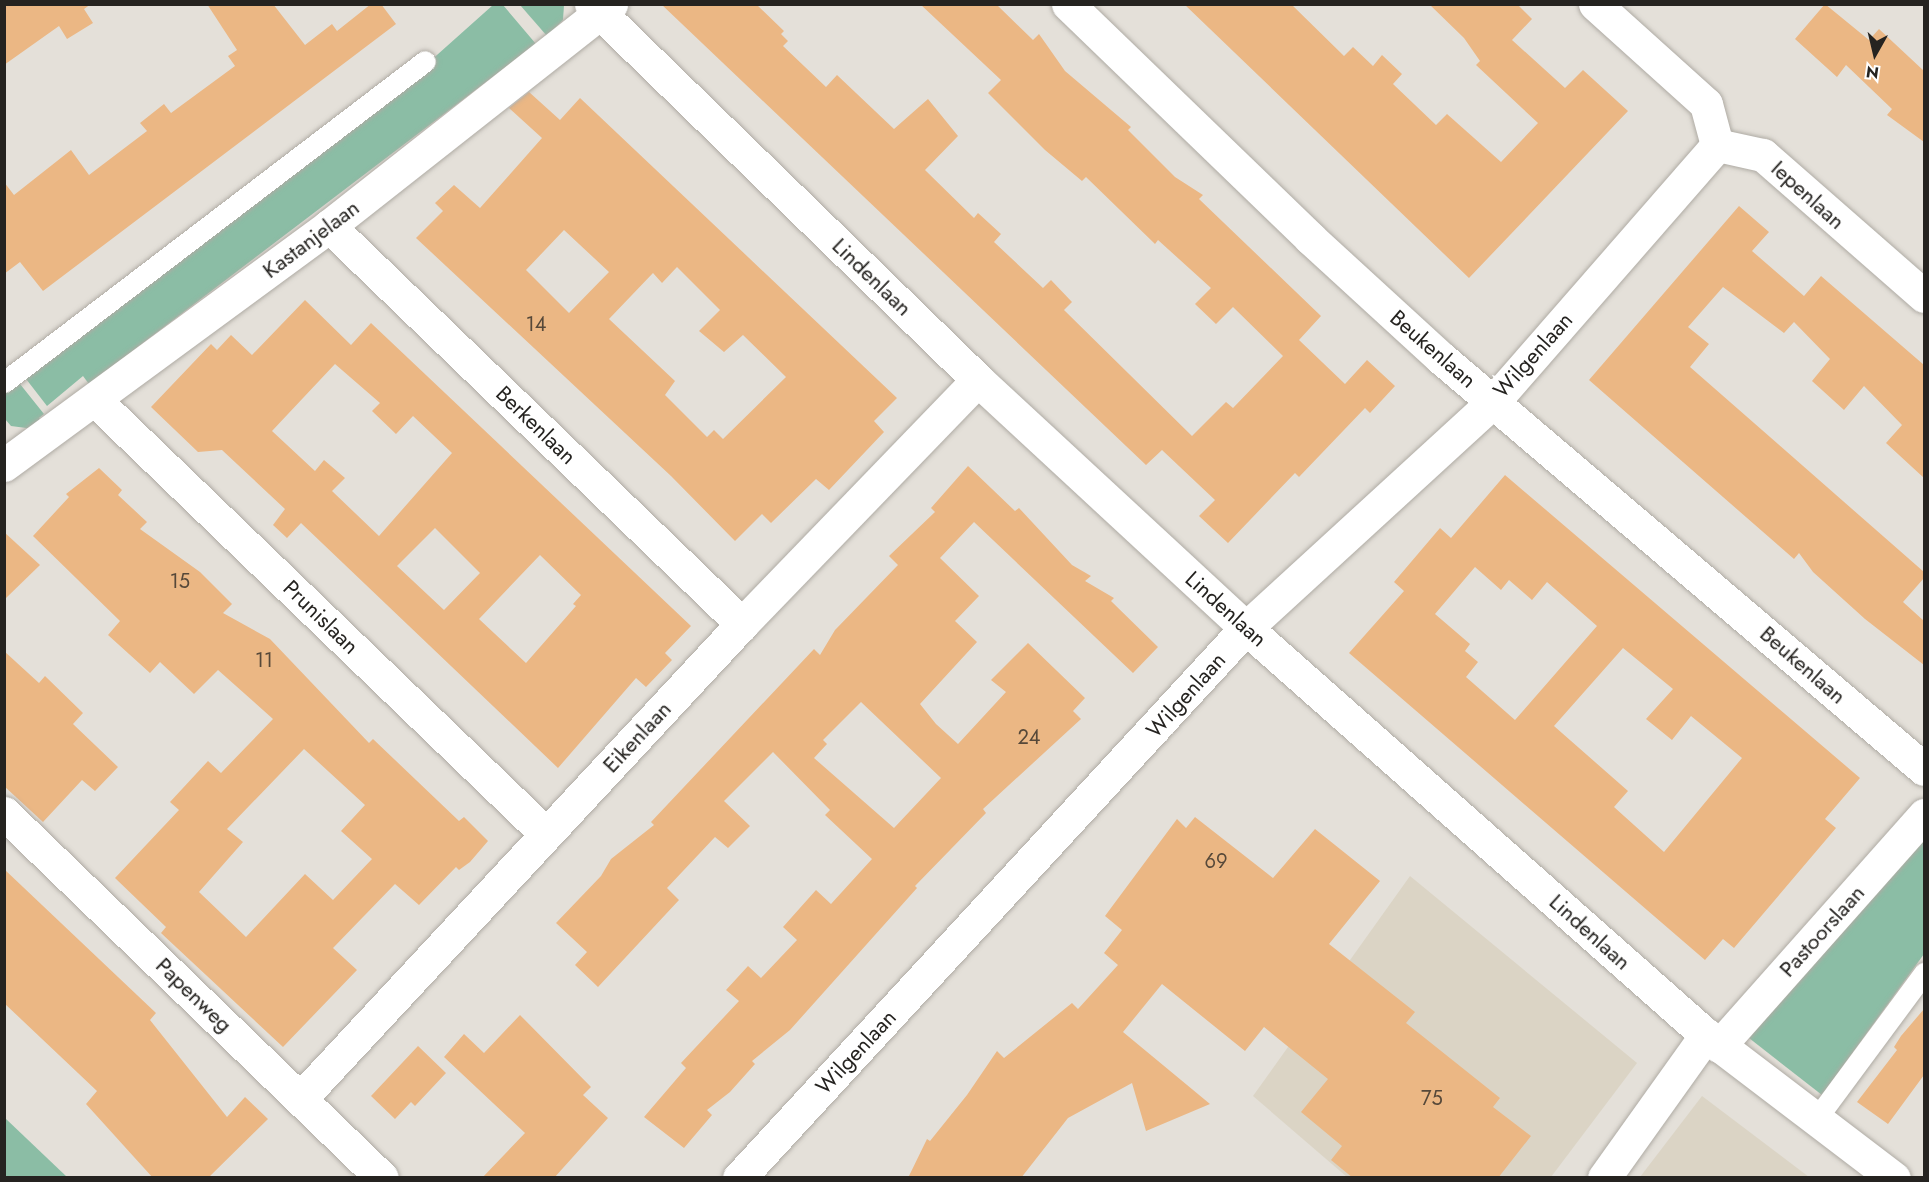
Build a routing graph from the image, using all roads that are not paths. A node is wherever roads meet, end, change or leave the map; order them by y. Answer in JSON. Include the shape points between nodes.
{"nodes":[{"id":1,"x":1068,"y":4,"type":"edge"},
{"id":2,"x":1595,"y":4,"type":"edge"},
{"id":3,"x":602,"y":8,"type":"edge"},
{"id":4,"x":425,"y":61,"type":"dead end"},
{"id":5,"x":1717,"y":145,"type":"junction"},
{"id":6,"x":329,"y":226,"type":"junction"},
{"id":7,"x":1924,"y":296,"type":"edge"},
{"id":8,"x":978,"y":380,"type":"junction"},
{"id":9,"x":4,"y":382,"type":"edge"},
{"id":10,"x":95,"y":400,"type":"junction"},
{"id":11,"x":1494,"y":401,"type":"junction"},
{"id":12,"x":9,"y":452,"type":"edge"},
{"id":13,"x":742,"y":624,"type":"junction"},
{"id":14,"x":1246,"y":628,"type":"junction"},
{"id":15,"x":1924,"y":769,"type":"edge"},
{"id":16,"x":4,"y":813,"type":"edge"},
{"id":17,"x":1924,"y":815,"type":"edge"},
{"id":18,"x":546,"y":834,"type":"junction"},
{"id":19,"x":1924,"y":973,"type":"edge"},
{"id":20,"x":1713,"y":1041,"type":"junction"},
{"id":21,"x":301,"y":1098,"type":"junction"},
{"id":22,"x":1816,"y":1119,"type":"junction"},
{"id":23,"x":382,"y":1178,"type":"edge"},
{"id":24,"x":739,"y":1178,"type":"edge"},
{"id":25,"x":1604,"y":1178,"type":"edge"},
{"id":26,"x":1894,"y":1178,"type":"edge"}],
"edges":[{"from":1,"to":11,"type":"street","name":"Beukenlaan","via":[[1310,238]]},
{"from":2,"to":5,"type":"street","via":[[1706,104]]},
{"from":3,"to":6,"type":"street","name":"Kastanjelaan"},
{"from":3,"to":8,"type":"street","name":"Lindenlaan"},
{"from":4,"to":9,"type":"lane"},
{"from":5,"to":7,"type":"street","name":"Iepenlaan","via":[[1763,155]]},
{"from":5,"to":11,"type":"street","name":"Wilgenlaan"},
{"from":6,"to":10,"type":"street","name":"Kastanjelaan"},
{"from":6,"to":13,"type":"street","name":"Berkenlaan"},
{"from":8,"to":13,"type":"street","name":"Eikenlaan"},
{"from":8,"to":14,"type":"street","name":"Lindenlaan"},
{"from":10,"to":12,"type":"street","name":"Kastanjelaan"},
{"from":10,"to":18,"type":"street","name":"Prunislaan"},
{"from":11,"to":14,"type":"street","name":"Wilgenlaan"},
{"from":11,"to":15,"type":"street","name":"Beukenlaan"},
{"from":13,"to":18,"type":"street","name":"Eikenlaan"},
{"from":14,"to":20,"type":"street","name":"Lindenlaan"},
{"from":14,"to":24,"type":"street","name":"Wilgenlaan"},
{"from":16,"to":21,"type":"street","name":"Papenweg"},
{"from":17,"to":20,"type":"street","name":"Pastoorslaan"},
{"from":18,"to":21,"type":"street","name":"Eikenlaan"},
{"from":19,"to":22,"type":"lane"},
{"from":20,"to":22,"type":"street","name":"Lindenlaan"},
{"from":20,"to":25,"type":"street","name":"Pastoorslaan"},
{"from":21,"to":23,"type":"street","name":"Papenweg"},
{"from":22,"to":26,"type":"street","name":"Lindenlaan"}]}
